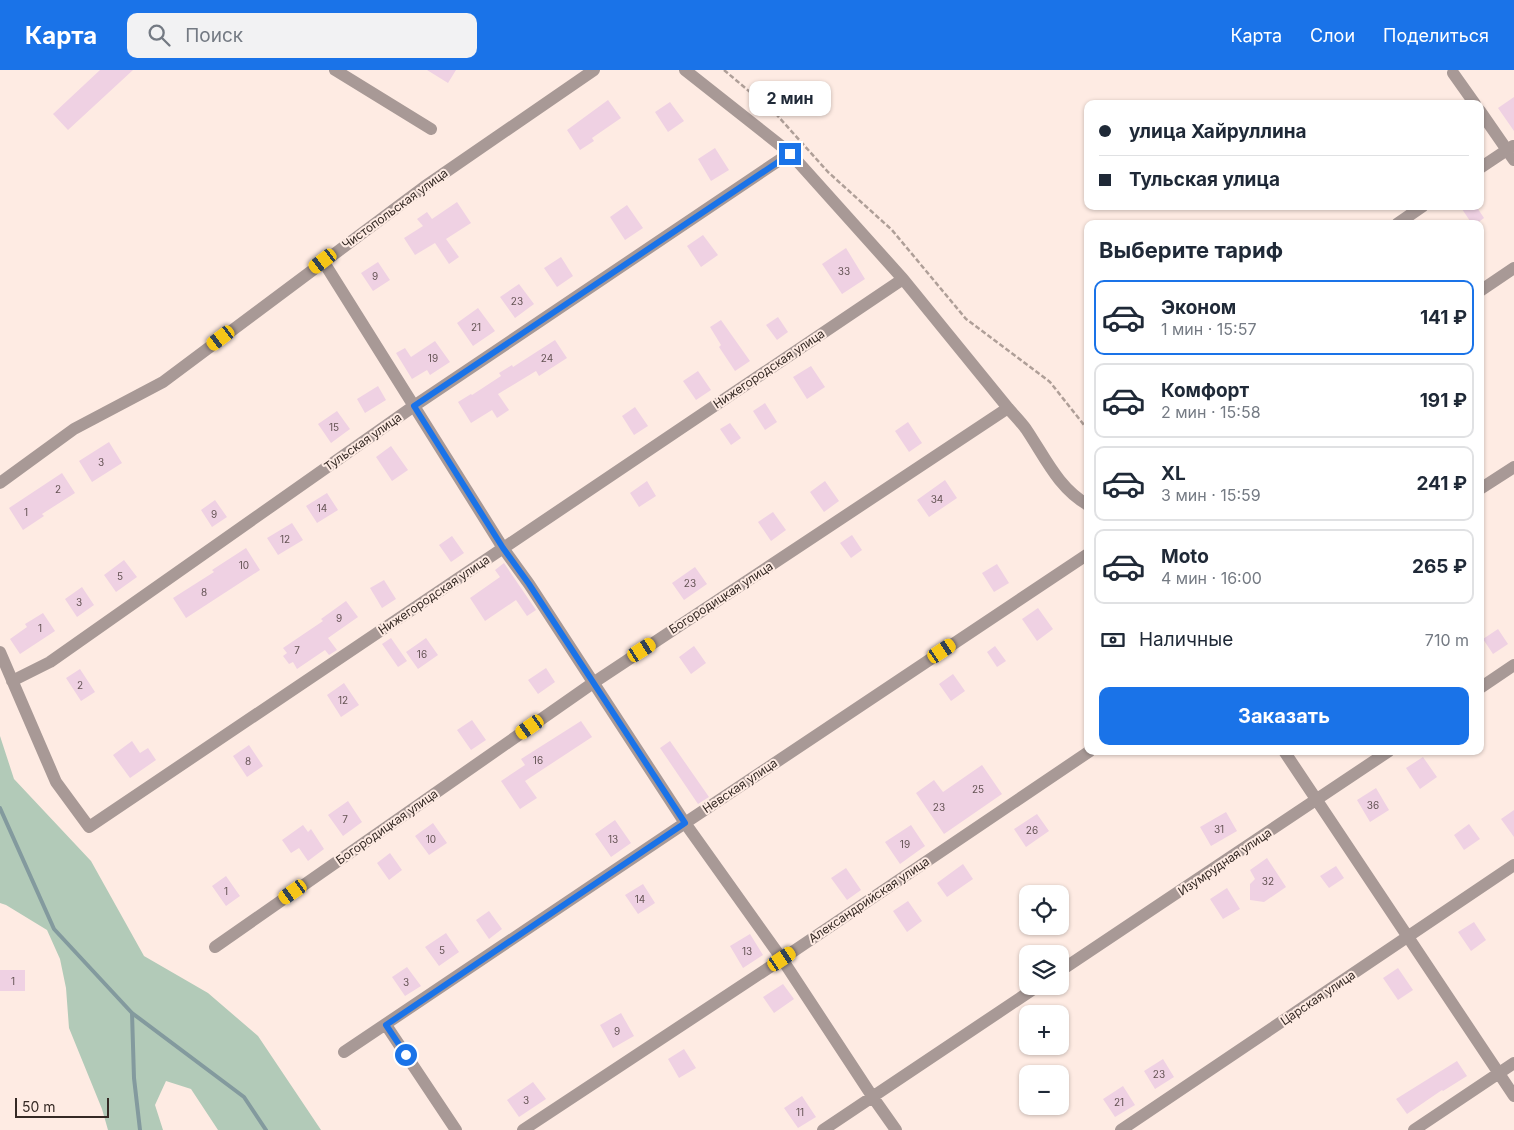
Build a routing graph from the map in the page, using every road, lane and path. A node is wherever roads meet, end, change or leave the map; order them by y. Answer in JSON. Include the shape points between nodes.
{"nodes":[{"id":1,"x":335,"y":70,"type":"edge"},
{"id":2,"x":594,"y":70,"type":"edge"},
{"id":3,"x":685,"y":70,"type":"edge"},
{"id":4,"x":724,"y":70,"type":"edge"},
{"id":5,"x":1453,"y":73,"type":"dead end"},
{"id":6,"x":1472,"y":100,"type":"edge"},
{"id":7,"x":1484,"y":116,"type":"edge"},
{"id":8,"x":431,"y":129,"type":"dead end"},
{"id":9,"x":1512,"y":152,"type":"edge"},
{"id":10,"x":790,"y":154,"type":"junction"},
{"id":11,"x":1484,"y":166,"type":"edge"},
{"id":12,"x":1417,"y":210,"type":"edge"},
{"id":13,"x":1403,"y":220,"type":"edge"},
{"id":14,"x":323,"y":261,"type":"junction"},
{"id":15,"x":1514,"y":268,"type":"edge"},
{"id":16,"x":902,"y":279,"type":"junction"},
{"id":17,"x":1484,"y":288,"type":"edge"},
{"id":18,"x":414,"y":406,"type":"junction"},
{"id":19,"x":1008,"y":408,"type":"junction"},
{"id":20,"x":1084,"y":425,"type":"edge"},
{"id":21,"x":1514,"y":467,"type":"edge"},
{"id":22,"x":0,"y":483,"type":"edge"},
{"id":23,"x":1484,"y":487,"type":"edge"},
{"id":24,"x":1084,"y":503,"type":"edge"},
{"id":25,"x":503,"y":548,"type":"junction"},
{"id":26,"x":1084,"y":557,"type":"edge"},
{"id":27,"x":0,"y":652,"type":"edge"},
{"id":28,"x":1514,"y":665,"type":"edge"},
{"id":29,"x":12,"y":681,"type":"junction"},
{"id":30,"x":592,"y":683,"type":"junction"},
{"id":31,"x":1484,"y":685,"type":"edge"},
{"id":32,"x":1084,"y":755,"type":"edge"},
{"id":33,"x":1287,"y":755,"type":"edge"},
{"id":34,"x":1383,"y":755,"type":"edge"},
{"id":35,"x":1317,"y":800,"type":"junction"},
{"id":36,"x":685,"y":823,"type":"junction"},
{"id":37,"x":1514,"y":865,"type":"edge"},
{"id":38,"x":1408,"y":937,"type":"junction"},
{"id":39,"x":214,"y":947,"type":"dead end"},
{"id":40,"x":782,"y":959,"type":"junction"},
{"id":41,"x":1069,"y":966,"type":"edge"},
{"id":42,"x":1024,"y":995,"type":"edge"},
{"id":43,"x":386,"y":1025,"type":"junction"},
{"id":44,"x":344,"y":1052,"type":"dead end"},
{"id":45,"x":1514,"y":1062,"type":"edge"},
{"id":46,"x":1498,"y":1073,"type":"junction"},
{"id":47,"x":872,"y":1096,"type":"junction"},
{"id":48,"x":1514,"y":1096,"type":"edge"},
{"id":49,"x":456,"y":1130,"type":"edge"},
{"id":50,"x":523,"y":1130,"type":"edge"},
{"id":51,"x":823,"y":1130,"type":"edge"},
{"id":52,"x":896,"y":1130,"type":"edge"},
{"id":53,"x":1121,"y":1130,"type":"edge"},
{"id":54,"x":1414,"y":1130,"type":"edge"}],
"edges":[{"from":1,"to":8,"type":"street"},
{"from":2,"to":14,"type":"street","name":"Чистопольская улица"},
{"from":3,"to":10,"type":"street"},
{"from":4,"to":20,"type":"path","via":[[776,114],[828,172],[892,230],[966,319],[1050,382]]},
{"from":5,"to":6,"type":"street"},
{"from":7,"to":9,"type":"street"},
{"from":9,"to":11,"type":"street"},
{"from":10,"to":16,"type":"street"},
{"from":10,"to":18,"type":"street","name":"Тульская улица"},
{"from":12,"to":13,"type":"street"},
{"from":14,"to":18,"type":"street"},
{"from":14,"to":22,"type":"street","name":"Чистопольская улица","via":[[163,382],[74,429]]},
{"from":15,"to":17,"type":"street"},
{"from":16,"to":19,"type":"street"},
{"from":16,"to":25,"type":"street","name":"Нижегородская улица"},
{"from":18,"to":25,"type":"street"},
{"from":18,"to":29,"type":"street","name":"Тульская улица","via":[[50,662]]},
{"from":19,"to":24,"type":"street","via":[[1025,428],[1057,479]]},
{"from":19,"to":30,"type":"street","name":"Богородицкая улица"},
{"from":21,"to":23,"type":"street"},
{"from":25,"to":29,"type":"street","name":"Нижегородская улица","via":[[89,827],[56,782]]},
{"from":25,"to":30,"type":"street"},
{"from":26,"to":36,"type":"street","name":"Невская улица"},
{"from":27,"to":29,"type":"street"},
{"from":28,"to":31,"type":"street"},
{"from":30,"to":36,"type":"street"},
{"from":30,"to":39,"type":"street","name":"Богородицкая улица"},
{"from":32,"to":40,"type":"street","name":"Александрийская улица"},
{"from":33,"to":35,"type":"street"},
{"from":34,"to":35,"type":"street","name":"Изумрудная улица"},
{"from":35,"to":38,"type":"street"},
{"from":35,"to":41,"type":"street","name":"Изумрудная улица"},
{"from":36,"to":40,"type":"street"},
{"from":36,"to":43,"type":"street","name":"Невская улица"},
{"from":37,"to":38,"type":"street","name":"Царская улица"},
{"from":38,"to":46,"type":"street"},
{"from":38,"to":53,"type":"street","name":"Царская улица"},
{"from":40,"to":47,"type":"street"},
{"from":40,"to":50,"type":"street","name":"Александрийская улица"},
{"from":42,"to":47,"type":"street"},
{"from":43,"to":44,"type":"street","name":"Невская улица"},
{"from":43,"to":49,"type":"street"},
{"from":45,"to":46,"type":"street"},
{"from":46,"to":48,"type":"street"},
{"from":46,"to":54,"type":"street"},
{"from":47,"to":51,"type":"street"},
{"from":47,"to":52,"type":"street"}]}
